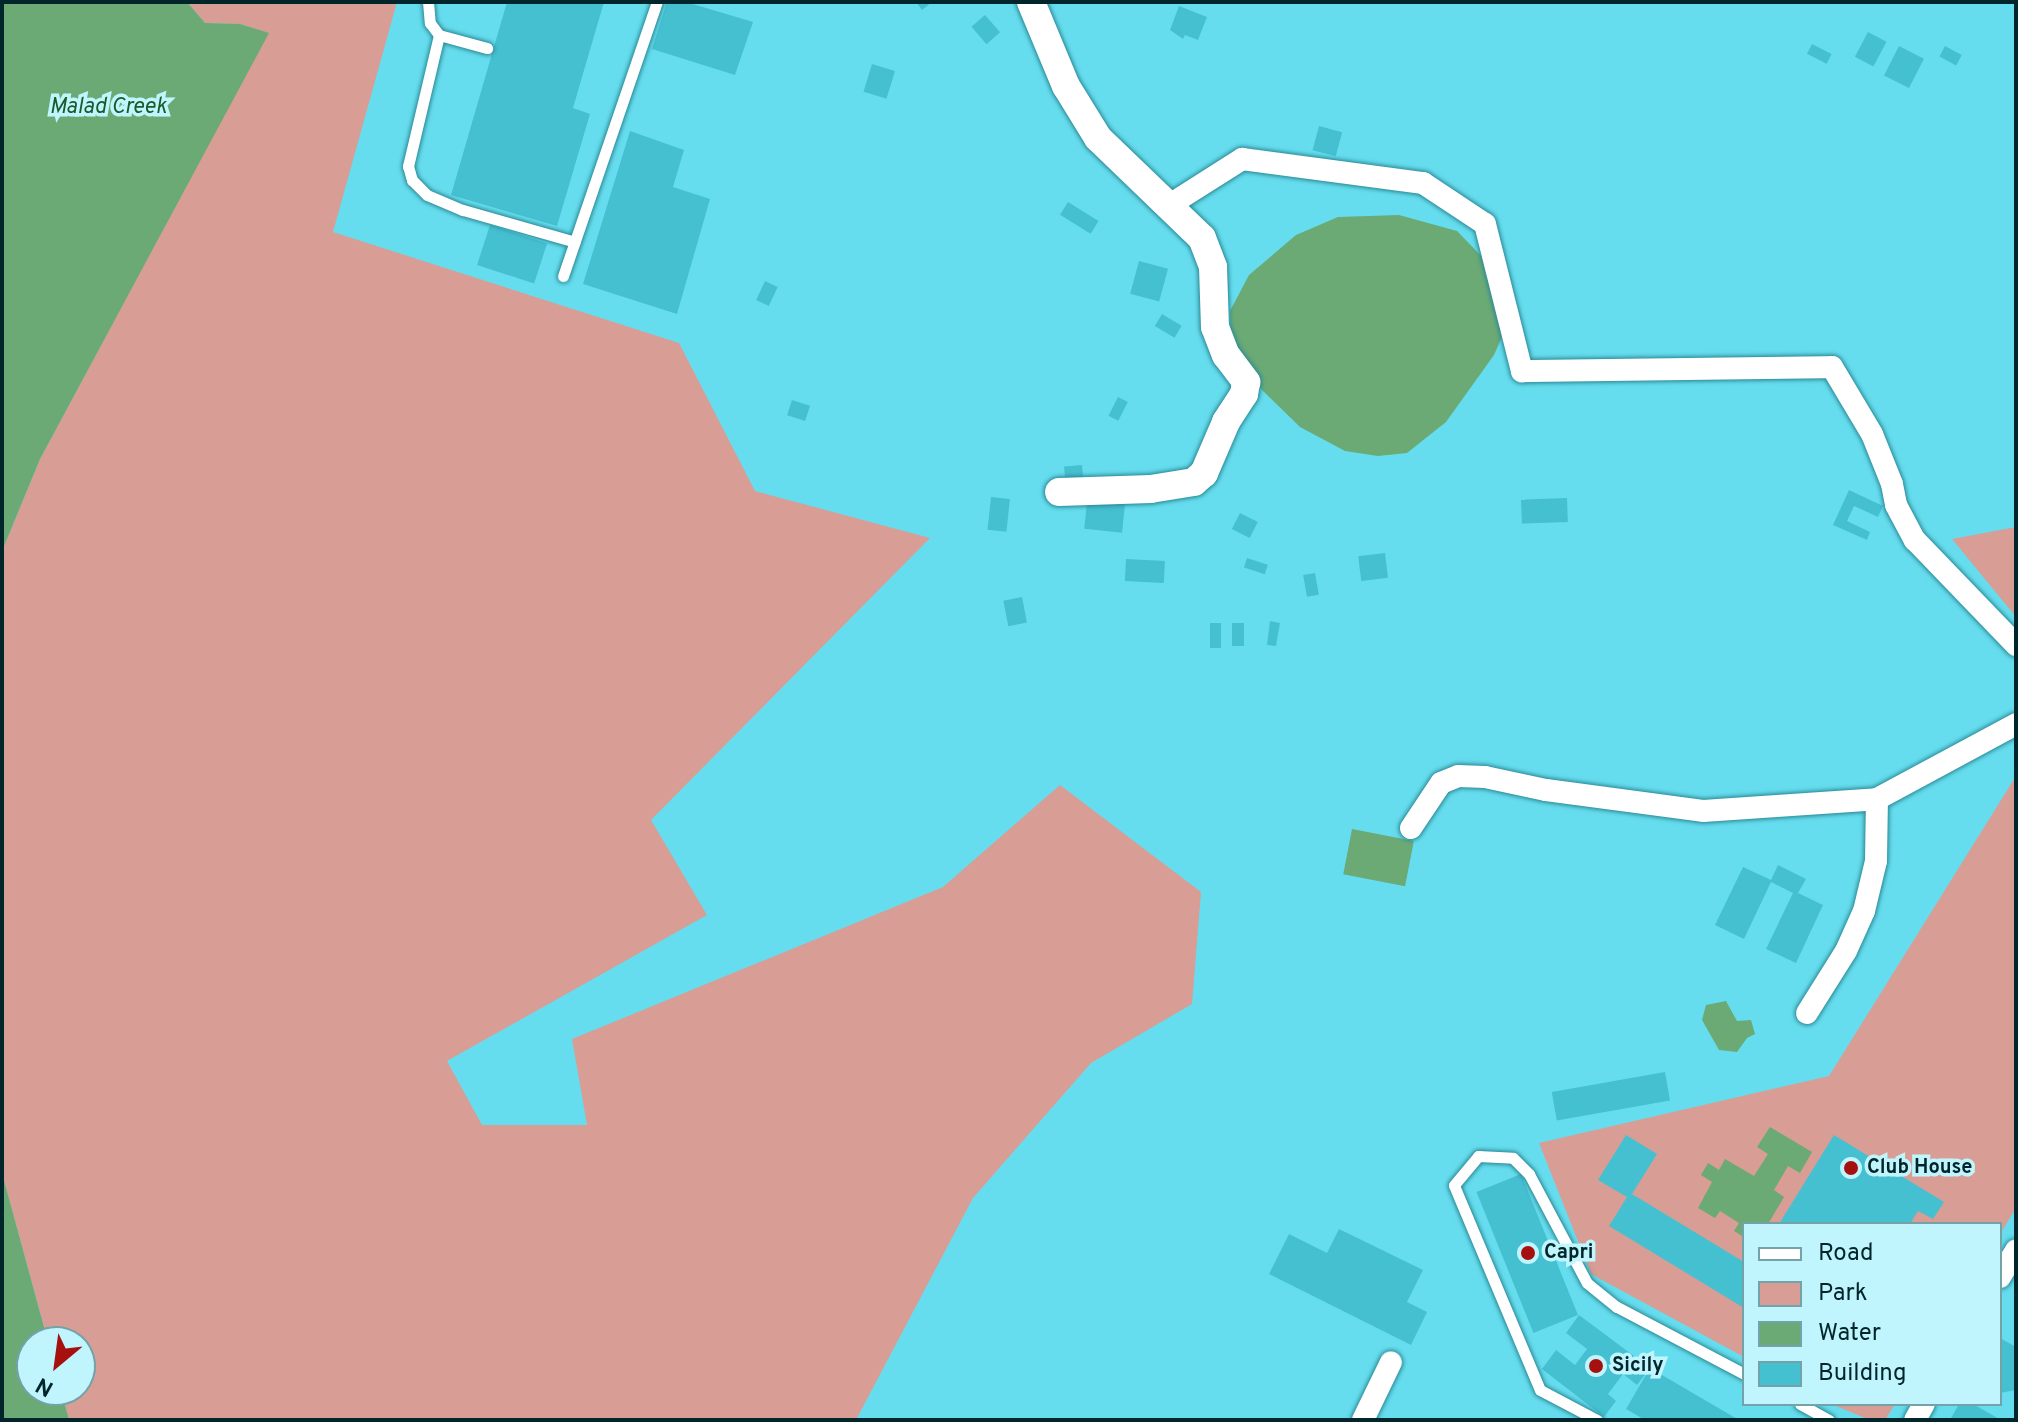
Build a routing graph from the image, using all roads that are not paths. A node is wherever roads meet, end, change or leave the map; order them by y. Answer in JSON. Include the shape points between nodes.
{"nodes":[{"id":1,"x":428,"y":2,"type":"edge"},
{"id":2,"x":657,"y":2,"type":"edge"},
{"id":3,"x":1031,"y":2,"type":"edge"},
{"id":4,"x":439,"y":35,"type":"junction"},
{"id":5,"x":487,"y":48,"type":"dead end"},
{"id":6,"x":1168,"y":206,"type":"junction"},
{"id":7,"x":575,"y":242,"type":"junction"},
{"id":8,"x":563,"y":276,"type":"dead end"},
{"id":9,"x":1059,"y":492,"type":"dead end"},
{"id":10,"x":2016,"y":645,"type":"edge"},
{"id":11,"x":2016,"y":724,"type":"edge"},
{"id":12,"x":1877,"y":799,"type":"junction"},
{"id":13,"x":1411,"y":828,"type":"dead end"},
{"id":14,"x":1807,"y":1013,"type":"dead end"},
{"id":15,"x":2016,"y":1250,"type":"edge"},
{"id":16,"x":2002,"y":1274,"type":"edge"},
{"id":17,"x":1391,"y":1362,"type":"dead end"},
{"id":18,"x":1742,"y":1373,"type":"edge"},
{"id":19,"x":1804,"y":1406,"type":"edge"},
{"id":20,"x":1363,"y":1420,"type":"edge"},
{"id":21,"x":1597,"y":1420,"type":"edge"},
{"id":22,"x":1829,"y":1420,"type":"edge"}],
"edges":[{"from":1,"to":4,"type":"lane","via":[[430,23]]},
{"from":2,"to":7,"type":"lane"},
{"from":3,"to":6,"type":"street","via":[[1078,109],[1098,138]]},
{"from":4,"to":5,"type":"lane"},
{"from":4,"to":7,"type":"lane","via":[[408,166],[412,180],[427,195],[463,210]]},
{"from":6,"to":9,"type":"street","via":[[1202,238],[1210,253],[1215,327],[1226,355],[1242,371],[1244,394],[1204,473],[1194,482]]},
{"from":6,"to":10,"type":"street","via":[[1242,159],[1423,183],[1485,224],[1522,371],[1832,367],[1872,434],[1896,505],[1915,540]]},
{"from":7,"to":8,"type":"lane"},
{"from":11,"to":12,"type":"street"},
{"from":12,"to":13,"type":"street","via":[[1703,811],[1458,776],[1441,783]]},
{"from":12,"to":14,"type":"street","via":[[1876,861],[1864,911]]},
{"from":15,"to":16,"type":"street"},
{"from":17,"to":20,"type":"street"},
{"from":18,"to":21,"type":"lane","via":[[1617,1307],[1587,1283],[1529,1174],[1513,1158],[1478,1156],[1454,1185],[1540,1390]]},
{"from":19,"to":22,"type":"lane"}]}
